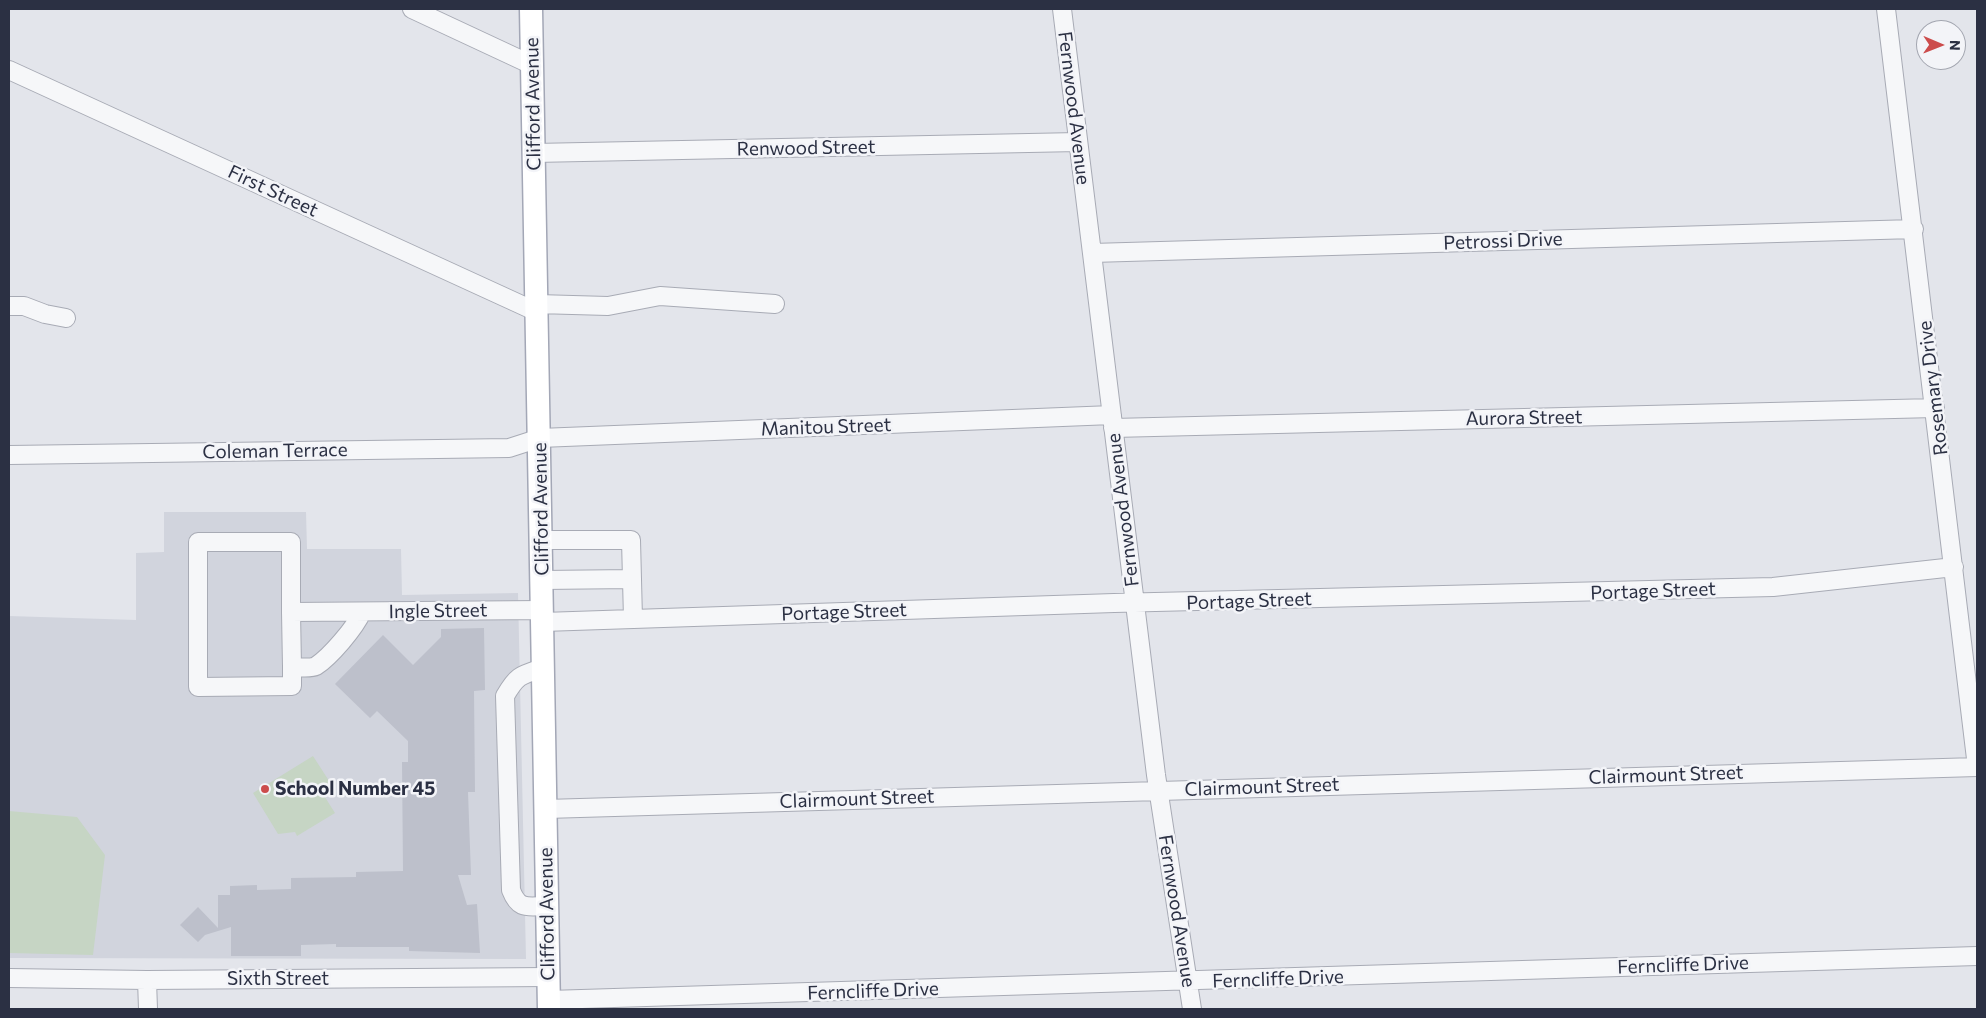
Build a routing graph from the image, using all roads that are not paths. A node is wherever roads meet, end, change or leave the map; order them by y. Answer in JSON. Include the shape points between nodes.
{"nodes":[{"id":1,"x":412,"y":9,"type":"edge"},
{"id":2,"x":532,"y":9,"type":"edge"},
{"id":3,"x":1062,"y":9,"type":"edge"},
{"id":4,"x":1886,"y":9,"type":"edge"},
{"id":5,"x":532,"y":65,"type":"junction"},
{"id":6,"x":9,"y":70,"type":"edge"},
{"id":7,"x":1078,"y":142,"type":"junction"},
{"id":8,"x":534,"y":153,"type":"junction"},
{"id":9,"x":1914,"y":229,"type":"junction"},
{"id":10,"x":1092,"y":253,"type":"junction"},
{"id":11,"x":775,"y":304,"type":"dead end"},
{"id":12,"x":9,"y":306,"type":"edge"},
{"id":13,"x":537,"y":308,"type":"junction"},
{"id":14,"x":66,"y":318,"type":"dead end"},
{"id":15,"x":1935,"y":408,"type":"junction"},
{"id":16,"x":1112,"y":422,"type":"junction"},
{"id":17,"x":540,"y":438,"type":"junction"},
{"id":18,"x":9,"y":455,"type":"edge"},
{"id":19,"x":541,"y":540,"type":"junction"},
{"id":20,"x":1954,"y":568,"type":"junction"},
{"id":21,"x":632,"y":579,"type":"junction"},
{"id":22,"x":542,"y":580,"type":"junction"},
{"id":23,"x":1135,"y":603,"type":"junction"},
{"id":24,"x":291,"y":612,"type":"junction"},
{"id":25,"x":362,"y":612,"type":"junction"},
{"id":26,"x":542,"y":616,"type":"junction"},
{"id":27,"x":633,"y":620,"type":"junction"},
{"id":28,"x":292,"y":667,"type":"junction"},
{"id":29,"x":543,"y":668,"type":"junction"},
{"id":30,"x":1977,"y":767,"type":"edge"},
{"id":31,"x":1158,"y":790,"type":"junction"},
{"id":32,"x":546,"y":809,"type":"junction"},
{"id":33,"x":548,"y":906,"type":"junction"},
{"id":34,"x":1977,"y":956,"type":"edge"},
{"id":35,"x":548,"y":977,"type":"junction"},
{"id":36,"x":9,"y":978,"type":"edge"},
{"id":37,"x":148,"y":980,"type":"junction"},
{"id":38,"x":1188,"y":981,"type":"junction"},
{"id":39,"x":549,"y":1005,"type":"edge"},
{"id":40,"x":148,"y":1009,"type":"edge"},
{"id":41,"x":1192,"y":1009,"type":"edge"}],
"edges":[{"from":1,"to":5,"type":"street"},
{"from":2,"to":5,"type":"main road","name":"Clifford Avenue"},
{"from":3,"to":7,"type":"street","name":"Fernwood Avenue"},
{"from":4,"to":9,"type":"street","name":"Rosemary Drive"},
{"from":5,"to":8,"type":"main road","name":"Clifford Avenue"},
{"from":6,"to":13,"type":"street","name":"First Street"},
{"from":7,"to":8,"type":"street","name":"Renwood Street"},
{"from":7,"to":10,"type":"street","name":"Fernwood Avenue"},
{"from":8,"to":13,"type":"main road","name":"Clifford Avenue"},
{"from":9,"to":10,"type":"street","name":"Petrossi Drive"},
{"from":9,"to":15,"type":"street","name":"Rosemary Drive"},
{"from":10,"to":16,"type":"street","name":"Fernwood Avenue"},
{"from":11,"to":13,"type":"street","via":[[660,296],[608,306]]},
{"from":12,"to":14,"type":"street","via":[[24,306]]},
{"from":13,"to":17,"type":"main road","name":"Clifford Avenue"},
{"from":15,"to":16,"type":"street","name":"Aurora Street"},
{"from":15,"to":20,"type":"street","name":"Rosemary Drive"},
{"from":16,"to":17,"type":"street","name":"Manitou Street"},
{"from":16,"to":23,"type":"street","name":"Fernwood Avenue"},
{"from":17,"to":18,"type":"street","name":"Coleman Terrace","via":[[509,448]]},
{"from":17,"to":19,"type":"main road","name":"Clifford Avenue"},
{"from":19,"to":21,"type":"street","via":[[631,540]]},
{"from":19,"to":22,"type":"main road","name":"Clifford Avenue"},
{"from":20,"to":23,"type":"street","name":"Portage Street","via":[[1773,588]]},
{"from":20,"to":30,"type":"street","name":"Rosemary Drive"},
{"from":21,"to":22,"type":"street"},
{"from":21,"to":27,"type":"street"},
{"from":22,"to":26,"type":"main road","name":"Clifford Avenue"},
{"from":23,"to":27,"type":"street","name":"Portage Street"},
{"from":23,"to":31,"type":"street","name":"Fernwood Avenue"},
{"from":24,"to":25,"type":"street","name":"Ingle Street"},
{"from":24,"to":28,"type":"street"},
{"from":24,"to":28,"type":"street","via":[[291,542],[198,542],[198,687],[292,686]]},
{"from":25,"to":26,"type":"street","name":"Ingle Street"},
{"from":25,"to":28,"type":"street","via":[[350,631],[314,667]]},
{"from":26,"to":27,"type":"street","name":"Portage Street"},
{"from":26,"to":29,"type":"main road","name":"Clifford Avenue"},
{"from":29,"to":32,"type":"main road","name":"Clifford Avenue"},
{"from":29,"to":33,"type":"street","via":[[520,675],[505,696],[511,890],[515,902],[523,906]]},
{"from":30,"to":31,"type":"street","name":"Clairmount Street"},
{"from":31,"to":32,"type":"street","name":"Clairmount Street"},
{"from":31,"to":38,"type":"street","name":"Fernwood Avenue"},
{"from":32,"to":33,"type":"main road","name":"Clifford Avenue"},
{"from":33,"to":35,"type":"main road","name":"Clifford Avenue"},
{"from":34,"to":38,"type":"street","name":"Ferncliffe Drive"},
{"from":35,"to":37,"type":"street","name":"Sixth Street"},
{"from":35,"to":39,"type":"main road","name":"Clifford Avenue"},
{"from":36,"to":37,"type":"street","name":"Sixth Street"},
{"from":37,"to":40,"type":"street"},
{"from":38,"to":39,"type":"street","name":"Ferncliffe Drive"},
{"from":38,"to":41,"type":"street","name":"Fernwood Avenue"}]}
